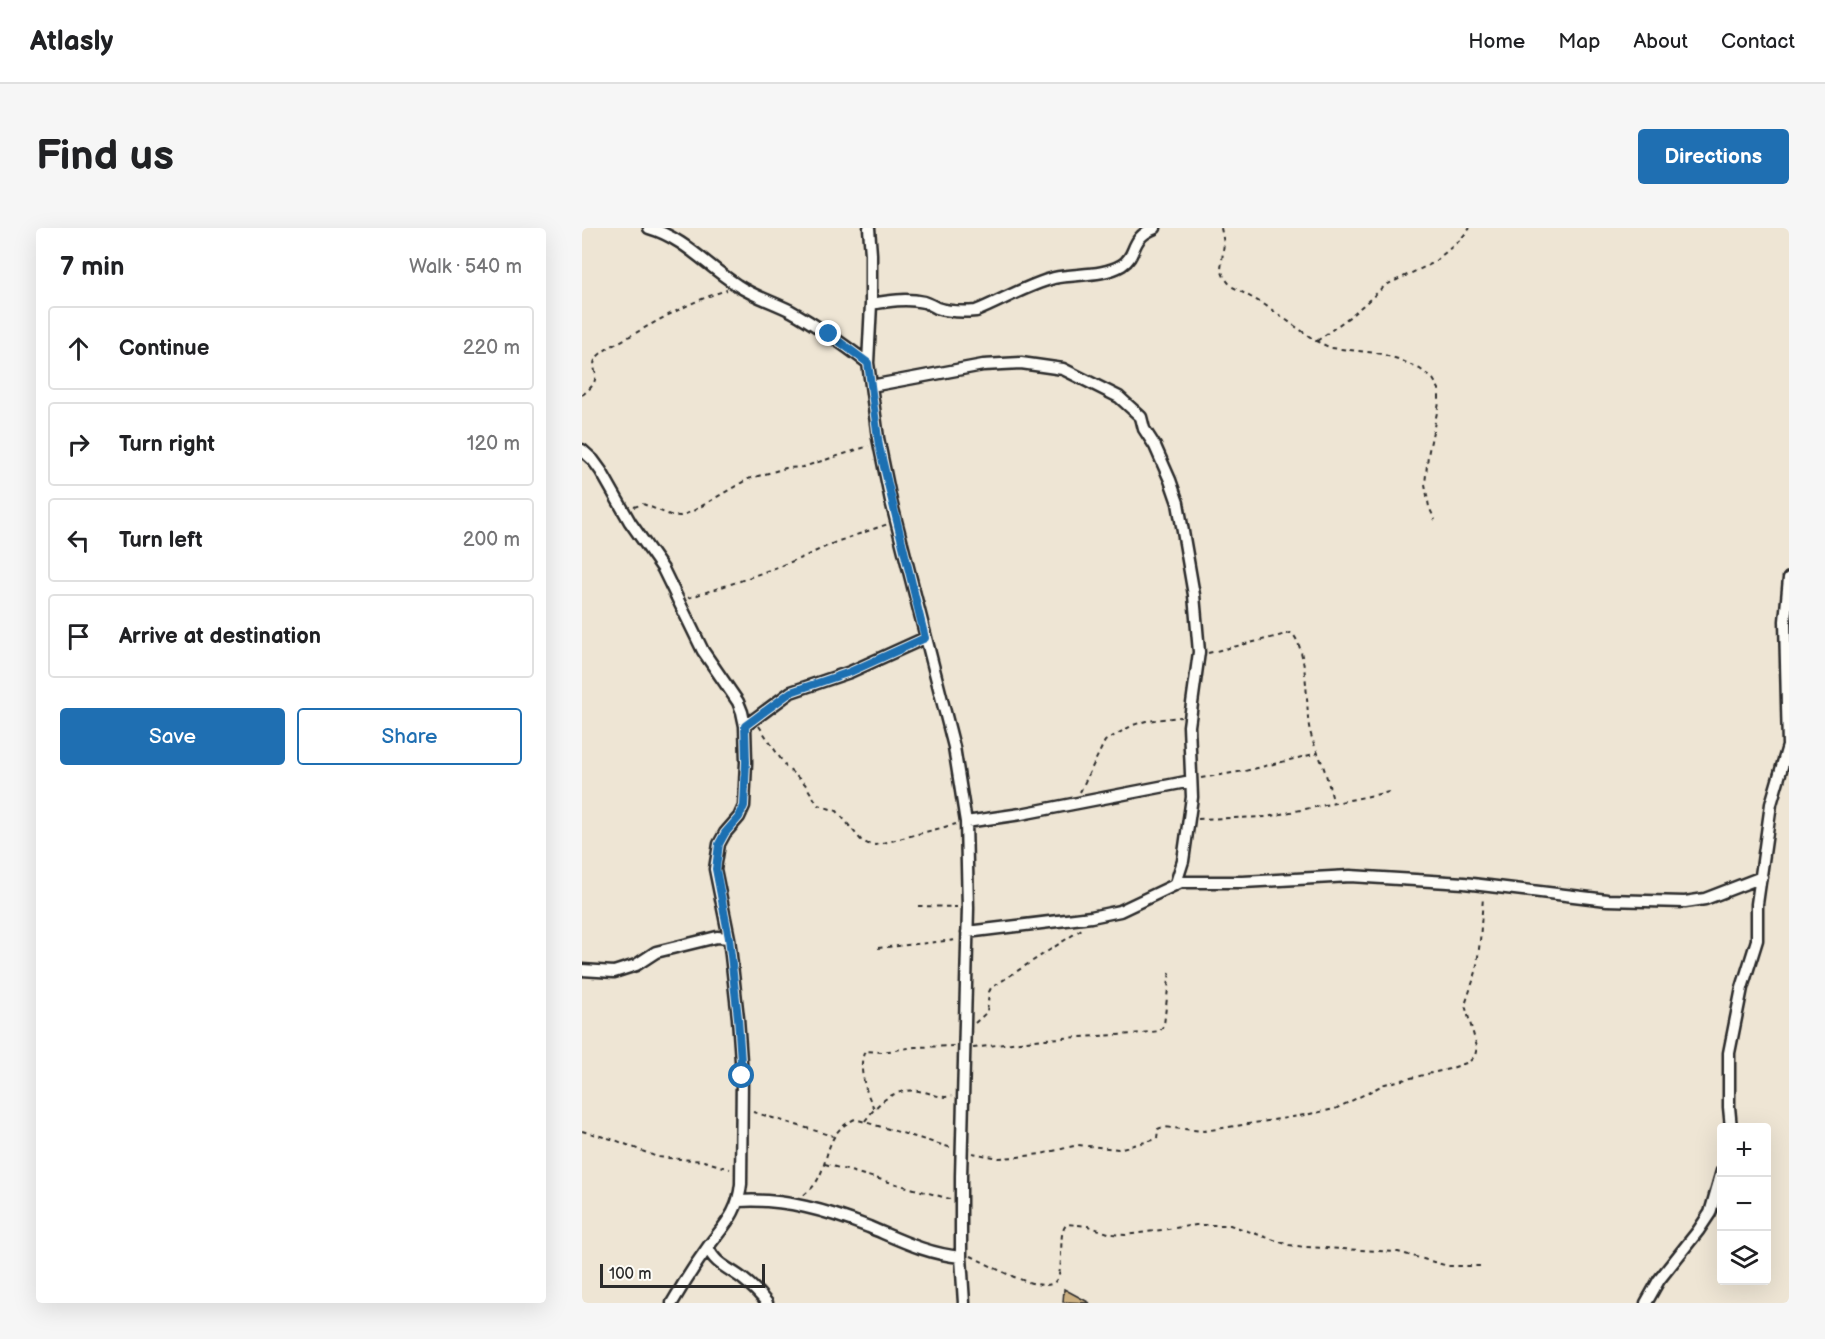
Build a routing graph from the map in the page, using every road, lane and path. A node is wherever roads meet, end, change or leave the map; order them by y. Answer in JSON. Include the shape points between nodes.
{"nodes":[{"id":1,"x":649,"y":228,"type":"edge"},
{"id":2,"x":869,"y":228,"type":"edge"},
{"id":3,"x":1155,"y":228,"type":"edge"},
{"id":4,"x":1221,"y":228,"type":"edge"},
{"id":5,"x":1470,"y":228,"type":"edge"},
{"id":6,"x":738,"y":287,"type":"junction"},
{"id":7,"x":871,"y":304,"type":"junction"},
{"id":8,"x":1316,"y":341,"type":"junction"},
{"id":9,"x":868,"y":363,"type":"junction"},
{"id":10,"x":871,"y":386,"type":"junction"},
{"id":11,"x":582,"y":395,"type":"edge"},
{"id":12,"x":878,"y":438,"type":"junction"},
{"id":13,"x":582,"y":450,"type":"edge"},
{"id":14,"x":624,"y":512,"type":"junction"},
{"id":15,"x":1435,"y":520,"type":"dead end"},
{"id":16,"x":896,"y":521,"type":"junction"},
{"id":17,"x":1789,"y":578,"type":"edge"},
{"id":18,"x":678,"y":602,"type":"junction"},
{"id":19,"x":925,"y":638,"type":"junction"},
{"id":20,"x":1199,"y":655,"type":"junction"},
{"id":21,"x":1191,"y":716,"type":"junction"},
{"id":22,"x":750,"y":723,"type":"junction"},
{"id":23,"x":1318,"y":753,"type":"junction"},
{"id":24,"x":1191,"y":781,"type":"junction"},
{"id":25,"x":1389,"y":792,"type":"dead end"},
{"id":26,"x":1076,"y":803,"type":"junction"},
{"id":27,"x":1334,"y":804,"type":"junction"},
{"id":28,"x":1189,"y":819,"type":"junction"},
{"id":29,"x":966,"y":822,"type":"junction"},
{"id":30,"x":1762,"y":877,"type":"junction"},
{"id":31,"x":1176,"y":883,"type":"junction"},
{"id":32,"x":1483,"y":886,"type":"junction"},
{"id":33,"x":918,"y":906,"type":"dead end"},
{"id":34,"x":968,"y":908,"type":"junction"},
{"id":35,"x":1086,"y":926,"type":"dead end"},
{"id":36,"x":967,"y":935,"type":"junction"},
{"id":37,"x":729,"y":938,"type":"junction"},
{"id":38,"x":878,"y":948,"type":"dead end"},
{"id":39,"x":582,"y":970,"type":"edge"},
{"id":40,"x":1170,"y":970,"type":"dead end"},
{"id":41,"x":965,"y":1029,"type":"junction"},
{"id":42,"x":964,"y":1047,"type":"junction"},
{"id":43,"x":963,"y":1092,"type":"junction"},
{"id":44,"x":741,"y":1108,"type":"junction"},
{"id":45,"x":874,"y":1108,"type":"junction"},
{"id":46,"x":864,"y":1121,"type":"junction"},
{"id":47,"x":1731,"y":1123,"type":"edge"},
{"id":48,"x":582,"y":1131,"type":"edge"},
{"id":49,"x":833,"y":1136,"type":"junction"},
{"id":50,"x":961,"y":1151,"type":"junction"},
{"id":51,"x":824,"y":1164,"type":"junction"},
{"id":52,"x":741,"y":1172,"type":"junction"},
{"id":53,"x":1720,"y":1177,"type":"edge"},
{"id":54,"x":739,"y":1201,"type":"junction"},
{"id":55,"x":961,"y":1203,"type":"junction"},
{"id":56,"x":792,"y":1204,"type":"junction"},
{"id":57,"x":708,"y":1247,"type":"junction"},
{"id":58,"x":961,"y":1254,"type":"junction"},
{"id":59,"x":1483,"y":1266,"type":"dead end"},
{"id":60,"x":672,"y":1303,"type":"edge"},
{"id":61,"x":767,"y":1303,"type":"edge"},
{"id":62,"x":964,"y":1303,"type":"edge"},
{"id":63,"x":1646,"y":1303,"type":"edge"}],
"edges":[{"from":1,"to":6,"type":"street","via":[[688,246]]},
{"from":2,"to":7,"type":"street"},
{"from":3,"to":7,"type":"street","via":[[1141,236],[1122,265],[1043,281],[976,311],[946,310],[910,300]]},
{"from":4,"to":8,"type":"path","via":[[1221,269],[1231,286]]},
{"from":5,"to":8,"type":"path","via":[[1433,263],[1386,285]]},
{"from":6,"to":9,"type":"street","via":[[810,322]]},
{"from":6,"to":11,"type":"path","via":[[709,295],[610,348],[597,357],[596,381]]},
{"from":7,"to":9,"type":"street"},
{"from":8,"to":15,"type":"path","via":[[1330,348],[1398,359],[1433,379],[1439,389],[1439,403],[1425,484]]},
{"from":9,"to":10,"type":"street"},
{"from":10,"to":12,"type":"street"},
{"from":10,"to":20,"type":"street","via":[[983,365],[1021,363],[1063,369],[1119,397],[1141,417],[1178,503],[1194,595]]},
{"from":12,"to":14,"type":"path","via":[[856,452],[748,479],[680,516],[643,504]]},
{"from":12,"to":16,"type":"street"},
{"from":13,"to":14,"type":"street","via":[[601,471]]},
{"from":14,"to":18,"type":"street","via":[[663,569]]},
{"from":16,"to":18,"type":"path"},
{"from":16,"to":19,"type":"street"},
{"from":17,"to":30,"type":"street","via":[[1785,621],[1788,746],[1771,804]]},
{"from":18,"to":22,"type":"street","via":[[703,651]]},
{"from":19,"to":22,"type":"street","via":[[850,672],[791,692]]},
{"from":19,"to":29,"type":"street","via":[[954,747]]},
{"from":20,"to":21,"type":"street"},
{"from":20,"to":23,"type":"path","via":[[1294,634],[1301,650],[1308,722]]},
{"from":21,"to":24,"type":"street"},
{"from":21,"to":26,"type":"path","via":[[1146,721],[1106,741]]},
{"from":22,"to":29,"type":"path","via":[[818,804],[837,812],[868,844]]},
{"from":22,"to":37,"type":"street","via":[[744,806],[725,833],[716,855]]},
{"from":23,"to":24,"type":"path"},
{"from":23,"to":27,"type":"path"},
{"from":24,"to":26,"type":"street"},
{"from":24,"to":28,"type":"street"},
{"from":25,"to":27,"type":"path"},
{"from":26,"to":29,"type":"street"},
{"from":27,"to":28,"type":"path","via":[[1266,818]]},
{"from":28,"to":31,"type":"street"},
{"from":29,"to":34,"type":"street"},
{"from":30,"to":32,"type":"street","via":[[1705,899],[1685,902],[1606,900]]},
{"from":30,"to":47,"type":"street","via":[[1757,940],[1729,1053]]},
{"from":31,"to":32,"type":"street","via":[[1350,876]]},
{"from":31,"to":36,"type":"street","via":[[1120,911]]},
{"from":32,"to":50,"type":"path","via":[[1477,962],[1465,1005],[1477,1047],[1469,1062],[1385,1084],[1335,1109],[1204,1131],[1163,1127],[1158,1129],[1157,1139],[1118,1149],[1078,1145],[999,1158]]},
{"from":33,"to":34,"type":"path"},
{"from":34,"to":36,"type":"street"},
{"from":35,"to":41,"type":"path","via":[[992,988],[987,1012]]},
{"from":36,"to":38,"type":"path"},
{"from":36,"to":41,"type":"street"},
{"from":37,"to":39,"type":"street","via":[[717,937],[656,952],[636,965],[614,972]]},
{"from":37,"to":44,"type":"street","via":[[738,1018]]},
{"from":40,"to":42,"type":"path","via":[[1160,1031]]},
{"from":41,"to":42,"type":"street"},
{"from":42,"to":43,"type":"street"},
{"from":42,"to":45,"type":"path","via":[[865,1051],[866,1090]]},
{"from":43,"to":45,"type":"path","via":[[946,1097],[903,1092],[882,1099]]},
{"from":43,"to":50,"type":"street"},
{"from":44,"to":49,"type":"path"},
{"from":44,"to":52,"type":"street"},
{"from":45,"to":46,"type":"path"},
{"from":46,"to":49,"type":"path","via":[[855,1119],[843,1124]]},
{"from":46,"to":50,"type":"path"},
{"from":48,"to":52,"type":"path","via":[[657,1157],[704,1161]]},
{"from":49,"to":51,"type":"path"},
{"from":50,"to":55,"type":"street"},
{"from":51,"to":55,"type":"path"},
{"from":51,"to":56,"type":"path","via":[[812,1190]]},
{"from":52,"to":54,"type":"street"},
{"from":53,"to":63,"type":"street","via":[[1710,1213]]},
{"from":54,"to":56,"type":"street"},
{"from":54,"to":57,"type":"street"},
{"from":55,"to":58,"type":"street"},
{"from":56,"to":58,"type":"street","via":[[836,1215],[931,1253]]},
{"from":57,"to":60,"type":"street"},
{"from":57,"to":61,"type":"street","via":[[718,1263],[742,1278]]},
{"from":58,"to":59,"type":"path","via":[[1005,1274],[1042,1287],[1051,1286],[1057,1280],[1063,1228],[1067,1224],[1126,1235],[1217,1224],[1305,1248],[1398,1252],[1448,1266]]},
{"from":58,"to":62,"type":"street"}]}
